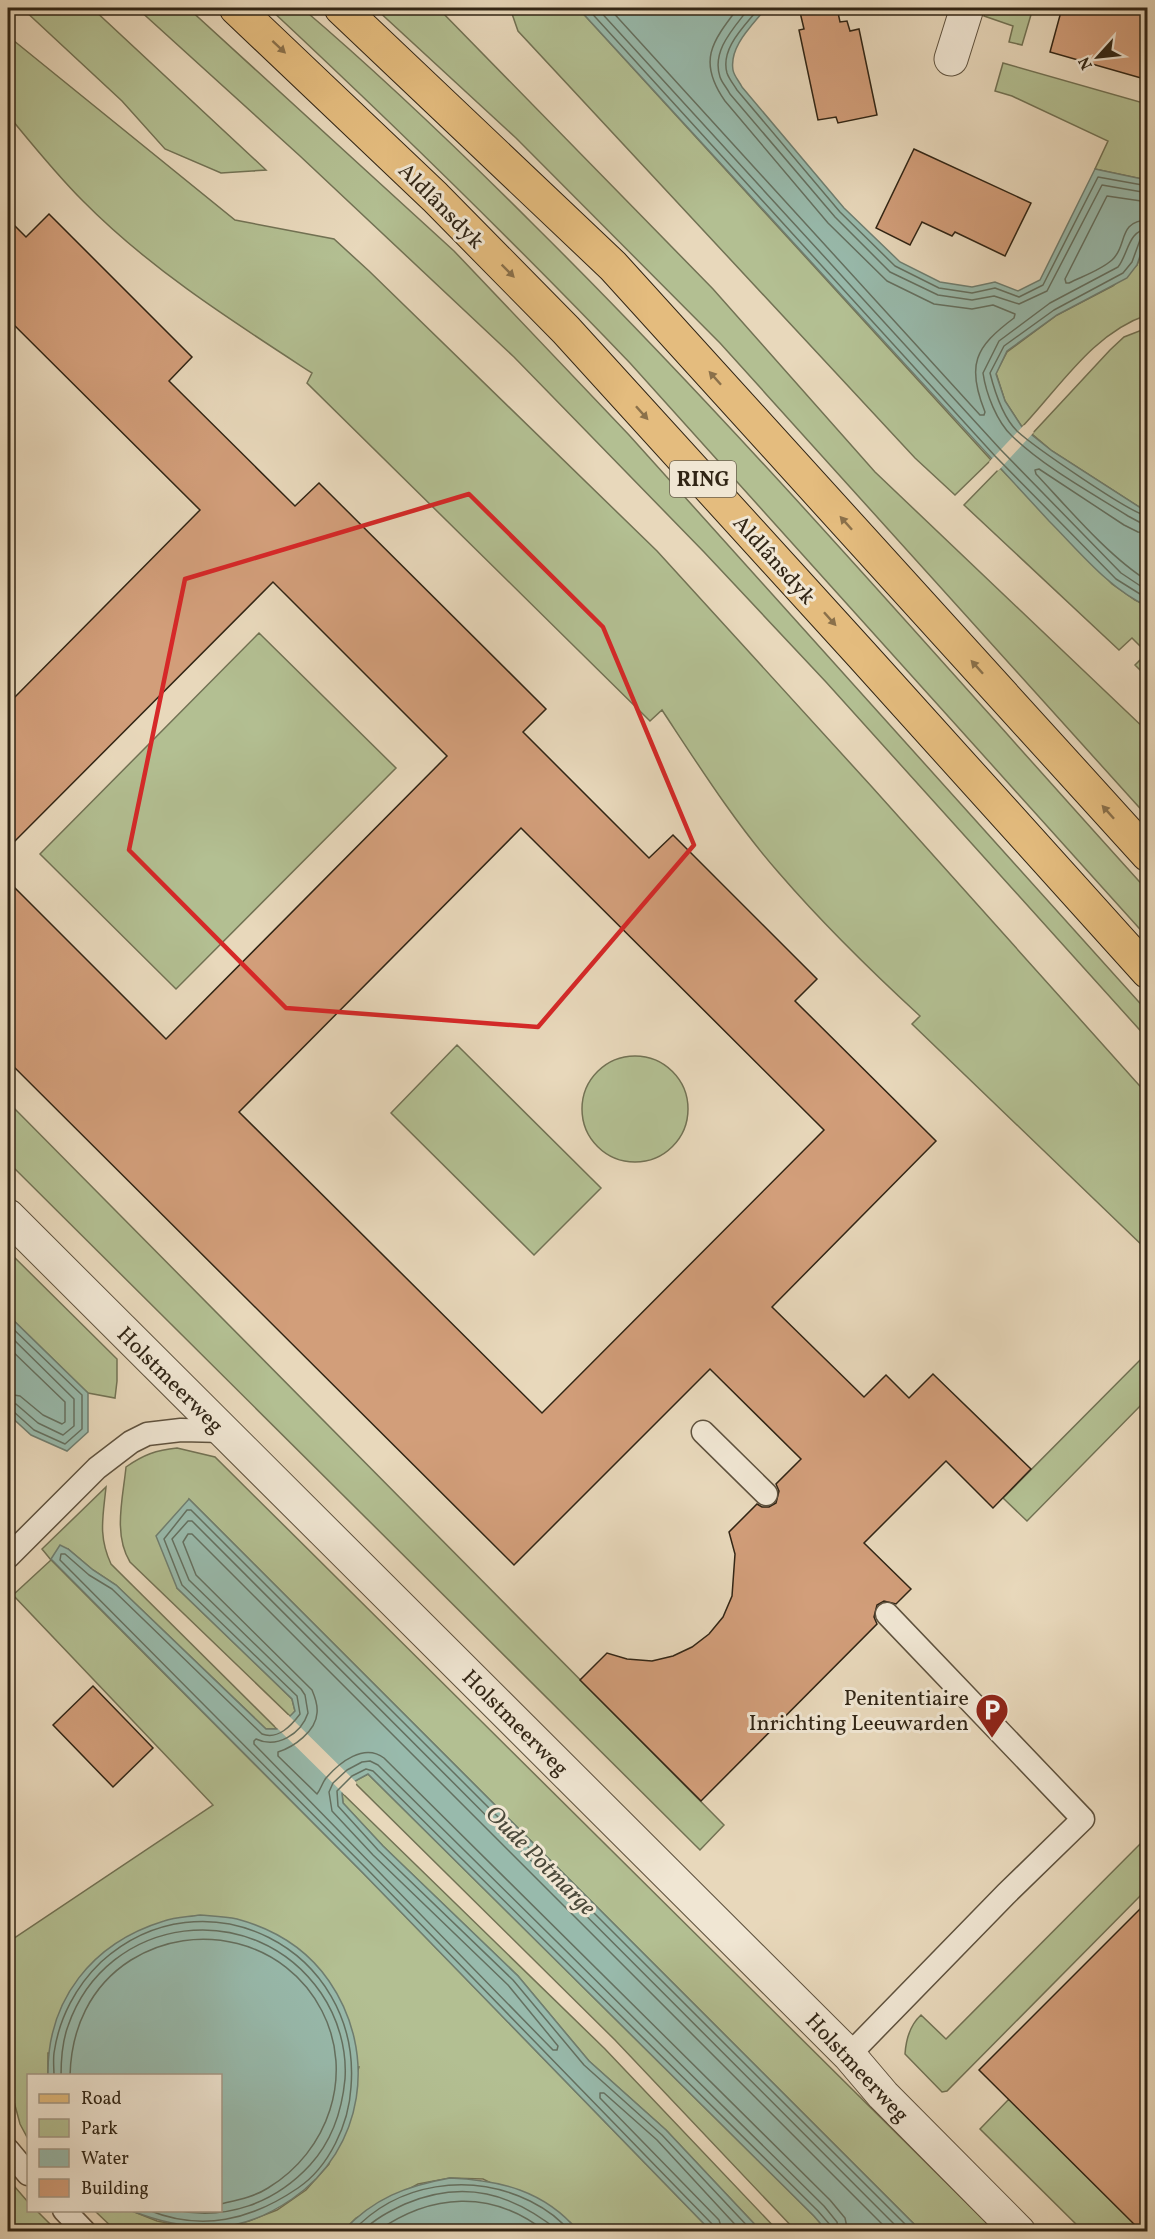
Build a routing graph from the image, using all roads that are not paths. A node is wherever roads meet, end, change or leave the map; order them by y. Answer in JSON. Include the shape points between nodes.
{"nodes":[{"id":1,"x":236,"y":8,"type":"edge"},
{"id":2,"x":341,"y":8,"type":"edge"},
{"id":3,"x":967,"y":8,"type":"edge"},
{"id":4,"x":951,"y":59,"type":"dead end"},
{"id":5,"x":1148,"y":855,"type":"edge"},
{"id":6,"x":1148,"y":972,"type":"edge"},
{"id":7,"x":8,"y":1216,"type":"edge"},
{"id":8,"x":225,"y":1431,"type":"junction"},
{"id":9,"x":703,"y":1432,"type":"dead end"},
{"id":10,"x":766,"y":1494,"type":"dead end"},
{"id":11,"x":8,"y":1557,"type":"edge"},
{"id":12,"x":887,"y":1614,"type":"dead end"},
{"id":13,"x":849,"y":2055,"type":"junction"},
{"id":14,"x":8,"y":2150,"type":"edge"},
{"id":15,"x":27,"y":2173,"type":"edge"},
{"id":16,"x":65,"y":2212,"type":"edge"},
{"id":17,"x":85,"y":2232,"type":"edge"},
{"id":18,"x":1019,"y":2232,"type":"edge"}],
"edges":[{"from":1,"to":6,"type":"main road","name":"Aldlânsdyk","number":"RING","one_way":true,"via":[[427,189],[566,330]]},
{"from":5,"to":2,"type":"main road","one_way":true,"via":[[613,266]]},
{"from":3,"to":4,"type":"street"},
{"from":7,"to":8,"type":"street","name":"Holstmeerweg"},
{"from":8,"to":11,"type":"lane","via":[[181,1430],[147,1434],[131,1442],[97,1468]]},
{"from":8,"to":13,"type":"street","name":"Holstmeerweg"},
{"from":9,"to":10,"type":"lane"},
{"from":12,"to":13,"type":"lane","via":[[1083,1819]]},
{"from":13,"to":18,"type":"street","name":"Holstmeerweg","via":[[883,2095]]},
{"from":14,"to":15,"type":"lane"},
{"from":16,"to":17,"type":"lane"}]}
